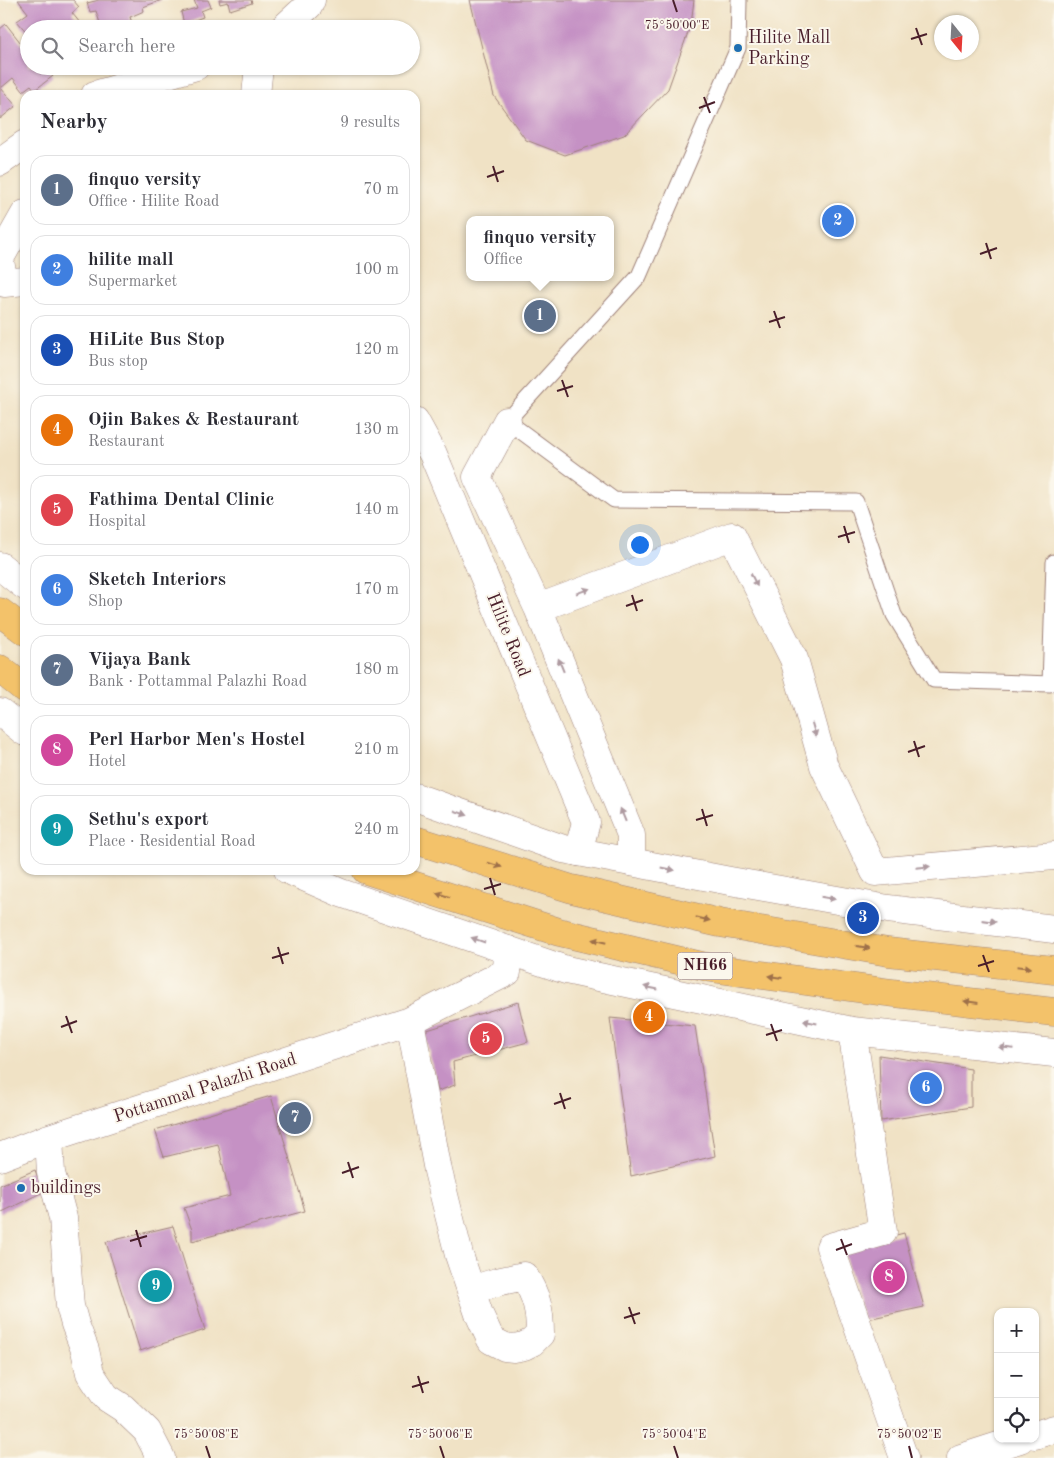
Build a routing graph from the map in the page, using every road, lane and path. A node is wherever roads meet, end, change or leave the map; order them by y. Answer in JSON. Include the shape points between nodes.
{"nodes":[{"id":1,"x":311,"y":0,"type":"edge"},
{"id":2,"x":739,"y":0,"type":"edge"},
{"id":3,"x":293,"y":20,"type":"edge"},
{"id":4,"x":165,"y":75,"type":"edge"},
{"id":5,"x":258,"y":75,"type":"edge"},
{"id":6,"x":112,"y":90,"type":"edge"},
{"id":7,"x":257,"y":90,"type":"edge"},
{"id":8,"x":20,"y":148,"type":"edge"},
{"id":9,"x":0,"y":162,"type":"edge"},
{"id":10,"x":20,"y":230,"type":"edge"},
{"id":11,"x":7,"y":271,"type":"edge"},
{"id":12,"x":507,"y":421,"type":"junction"},
{"id":13,"x":420,"y":430,"type":"edge"},
{"id":14,"x":1054,"y":562,"type":"edge"},
{"id":15,"x":0,"y":566,"type":"edge"},
{"id":16,"x":20,"y":582,"type":"edge"},
{"id":17,"x":538,"y":608,"type":"junction"},
{"id":18,"x":0,"y":612,"type":"edge"},
{"id":19,"x":20,"y":627,"type":"edge"},
{"id":20,"x":0,"y":669,"type":"edge"},
{"id":21,"x":20,"y":685,"type":"edge"},
{"id":22,"x":0,"y":712,"type":"edge"},
{"id":23,"x":20,"y":728,"type":"edge"},
{"id":24,"x":420,"y":799,"type":"edge"},
{"id":25,"x":420,"y":842,"type":"edge"},
{"id":26,"x":578,"y":852,"type":"junction"},
{"id":27,"x":1054,"y":856,"type":"edge"},
{"id":28,"x":631,"y":862,"type":"junction"},
{"id":29,"x":300,"y":875,"type":"edge"},
{"id":30,"x":382,"y":875,"type":"edge"},
{"id":31,"x":1054,"y":929,"type":"edge"},
{"id":32,"x":508,"y":950,"type":"junction"},
{"id":33,"x":1054,"y":970,"type":"edge"},
{"id":34,"x":1054,"y":1012,"type":"edge"},
{"id":35,"x":410,"y":1021,"type":"junction"},
{"id":36,"x":852,"y":1030,"type":"junction"},
{"id":37,"x":1054,"y":1054,"type":"edge"},
{"id":38,"x":49,"y":1138,"type":"junction"},
{"id":39,"x":0,"y":1157,"type":"edge"},
{"id":40,"x":471,"y":1290,"type":"dead end"},
{"id":41,"x":1054,"y":1429,"type":"edge"},
{"id":42,"x":1039,"y":1433,"type":"edge"},
{"id":43,"x":1008,"y":1443,"type":"edge"},
{"id":44,"x":161,"y":1458,"type":"edge"},
{"id":45,"x":904,"y":1458,"type":"edge"},
{"id":46,"x":961,"y":1458,"type":"edge"}],
"edges":[{"from":1,"to":3,"type":"street"},
{"from":2,"to":12,"type":"lane","via":[[738,48],[639,276]]},
{"from":4,"to":6,"type":"street"},
{"from":5,"to":7,"type":"street"},
{"from":8,"to":9,"type":"street"},
{"from":10,"to":11,"type":"street"},
{"from":12,"to":14,"type":"lane","via":[[614,500],[856,502],[894,615],[934,680],[1050,684]]},
{"from":12,"to":17,"type":"street","via":[[477,477]]},
{"from":13,"to":26,"type":"street","name":"Hilite Road","via":[[433,454],[586,822]]},
{"from":15,"to":16,"type":"street"},
{"from":17,"to":27,"type":"street","one_way":true,"via":[[732,536],[794,659],[824,766],[875,872]]},
{"from":28,"to":17,"type":"street","one_way":true,"via":[[631,835]]},
{"from":18,"to":19,"type":"highway"},
{"from":20,"to":21,"type":"highway"},
{"from":22,"to":23,"type":"street"},
{"from":24,"to":26,"type":"street","one_way":true},
{"from":25,"to":33,"type":"highway","one_way":true,"via":[[572,889],[720,923],[888,952]]},
{"from":26,"to":28,"type":"street"},
{"from":28,"to":31,"type":"street","one_way":true,"via":[[888,909]]},
{"from":32,"to":29,"type":"street","one_way":true,"via":[[341,893]]},
{"from":34,"to":30,"type":"highway","number":"NH66","one_way":true,"via":[[711,968],[559,932]]},
{"from":32,"to":35,"type":"street","name":"Pottammal Palazhi Road","via":[[507,972]]},
{"from":36,"to":32,"type":"street","one_way":true,"via":[[566,970]]},
{"from":35,"to":38,"type":"street","name":"Pottammal Palazhi Road"},
{"from":35,"to":40,"type":"street","via":[[438,1171]]},
{"from":37,"to":36,"type":"street","one_way":true},
{"from":36,"to":45,"type":"street","via":[[882,1232],[830,1247]]},
{"from":38,"to":39,"type":"street","name":"Pottammal Palazhi Road"},
{"from":38,"to":44,"type":"street","via":[[51,1174],[63,1218],[70,1306],[90,1373],[106,1397],[147,1431]]},
{"from":41,"to":42,"type":"street"},
{"from":43,"to":46,"type":"street"}]}
